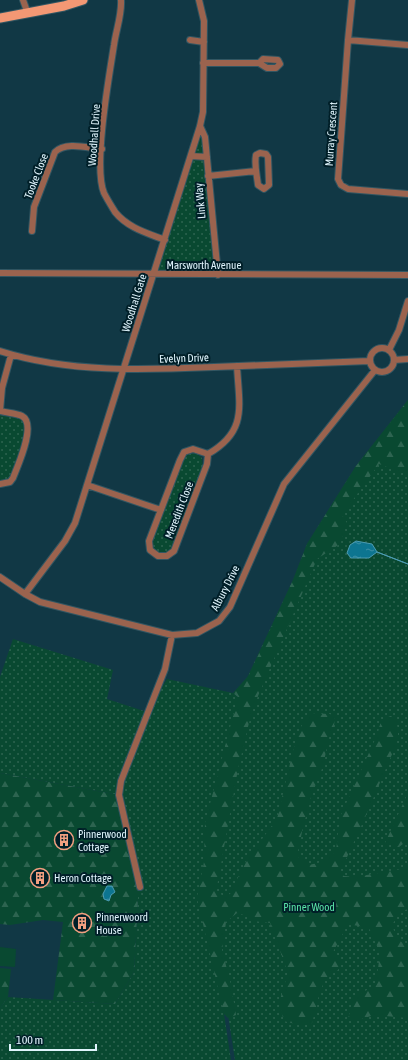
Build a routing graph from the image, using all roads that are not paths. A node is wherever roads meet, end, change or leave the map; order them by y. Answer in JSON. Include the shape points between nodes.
{"nodes":[{"id":1,"x":23,"y":0,"type":"edge"},
{"id":2,"x":82,"y":0,"type":"edge"},
{"id":3,"x":121,"y":0,"type":"edge"},
{"id":4,"x":199,"y":0,"type":"edge"},
{"id":5,"x":352,"y":0,"type":"edge"},
{"id":6,"x":28,"y":14,"type":"junction"},
{"id":7,"x":0,"y":18,"type":"edge"},
{"id":8,"x":190,"y":40,"type":"dead end"},
{"id":9,"x":348,"y":40,"type":"junction"},
{"id":10,"x":204,"y":42,"type":"junction"},
{"id":11,"x":408,"y":45,"type":"edge"},
{"id":12,"x":203,"y":63,"type":"junction"},
{"id":13,"x":259,"y":63,"type":"dead end"},
{"id":14,"x":200,"y":126,"type":"junction"},
{"id":15,"x":102,"y":149,"type":"junction"},
{"id":16,"x":191,"y":156,"type":"junction"},
{"id":17,"x":207,"y":157,"type":"junction"},
{"id":18,"x":256,"y":171,"type":"junction"},
{"id":19,"x":208,"y":176,"type":"junction"},
{"id":20,"x":408,"y":194,"type":"edge"},
{"id":21,"x":32,"y":232,"type":"dead end"},
{"id":22,"x":165,"y":240,"type":"junction"},
{"id":23,"x":0,"y":273,"type":"edge"},
{"id":24,"x":153,"y":275,"type":"junction"},
{"id":25,"x":408,"y":275,"type":"edge"},
{"id":26,"x":218,"y":276,"type":"junction"},
{"id":27,"x":408,"y":301,"type":"edge"},
{"id":28,"x":389,"y":350,"type":"junction"},
{"id":29,"x":0,"y":352,"type":"edge"},
{"id":30,"x":11,"y":355,"type":"junction"},
{"id":31,"x":408,"y":359,"type":"edge"},
{"id":32,"x":394,"y":360,"type":"junction"},
{"id":33,"x":369,"y":361,"type":"junction"},
{"id":34,"x":237,"y":366,"type":"junction"},
{"id":35,"x":124,"y":369,"type":"junction"},
{"id":36,"x":374,"y":370,"type":"junction"},
{"id":37,"x":0,"y":411,"type":"edge"},
{"id":38,"x":208,"y":454,"type":"junction"},
{"id":39,"x":0,"y":484,"type":"edge"},
{"id":40,"x":87,"y":485,"type":"junction"},
{"id":41,"x":161,"y":510,"type":"junction"},
{"id":42,"x":0,"y":577,"type":"edge"},
{"id":43,"x":25,"y":594,"type":"junction"},
{"id":44,"x":172,"y":635,"type":"junction"},
{"id":45,"x":140,"y":887,"type":"dead end"}],
"edges":[{"from":1,"to":6,"type":"street"},
{"from":2,"to":6,"type":"main road"},
{"from":3,"to":15,"type":"street","name":"Woodhall Drive","via":[[122,7],[104,114]]},
{"from":4,"to":10,"type":"street","name":"Woodhall Gate","via":[[204,21]]},
{"from":5,"to":9,"type":"street","name":"Murray Crescent"},
{"from":6,"to":7,"type":"main road"},
{"from":8,"to":10,"type":"street"},
{"from":9,"to":11,"type":"street"},
{"from":9,"to":20,"type":"street","name":"Murray Crescent","via":[[338,179],[341,185],[348,189]]},
{"from":10,"to":12,"type":"street","name":"Woodhall Gate"},
{"from":12,"to":13,"type":"street"},
{"from":12,"to":14,"type":"street","name":"Woodhall Gate","via":[[203,112]]},
{"from":14,"to":16,"type":"street","name":"Woodhall Gate"},
{"from":14,"to":17,"type":"street","name":"Link Way","via":[[205,137]]},
{"from":15,"to":21,"type":"street","name":"Tooke Close","via":[[66,146],[55,152],[34,207]]},
{"from":15,"to":22,"type":"street","name":"Woodhall Drive","via":[[101,172],[104,193],[115,212],[138,230]]},
{"from":16,"to":17,"type":"street"},
{"from":16,"to":22,"type":"street","name":"Woodhall Gate"},
{"from":17,"to":19,"type":"street","name":"Link Way"},
{"from":18,"to":18,"type":"street","via":[[256,155],[266,154],[269,185],[267,188],[258,185]]},
{"from":18,"to":19,"type":"street"},
{"from":19,"to":26,"type":"street","name":"Link Way"},
{"from":22,"to":24,"type":"street","name":"Woodhall Gate"},
{"from":23,"to":24,"type":"street","name":"Marsworth Avenue"},
{"from":24,"to":26,"type":"street","name":"Marsworth Avenue"},
{"from":24,"to":35,"type":"street","name":"Woodhall Gate"},
{"from":25,"to":26,"type":"street","name":"Marsworth Avenue"},
{"from":27,"to":28,"type":"street","via":[[399,330]]},
{"from":28,"to":32,"type":"street"},
{"from":28,"to":33,"type":"street","via":[[375,350]]},
{"from":29,"to":30,"type":"street","name":"Evelyn Drive"},
{"from":30,"to":35,"type":"street","name":"Evelyn Drive","via":[[51,362]]},
{"from":30,"to":37,"type":"street","via":[[2,388]]},
{"from":31,"to":32,"type":"street"},
{"from":32,"to":36,"type":"street","via":[[389,370]]},
{"from":33,"to":34,"type":"street","name":"Evelyn Drive"},
{"from":33,"to":36,"type":"street"},
{"from":34,"to":35,"type":"street","name":"Evelyn Drive"},
{"from":34,"to":38,"type":"street","via":[[239,415],[234,432],[224,445]]},
{"from":35,"to":40,"type":"street","name":"Woodhall Gate"},
{"from":36,"to":44,"type":"street","name":"Albury Drive","via":[[284,484],[230,607],[219,621],[197,633]]},
{"from":37,"to":39,"type":"street","via":[[22,416],[28,421],[29,430],[14,478],[10,482]]},
{"from":38,"to":41,"type":"street","name":"Meredith Close","via":[[193,449],[184,452]]},
{"from":38,"to":41,"type":"street","name":"Meredith Close","via":[[207,464],[174,551],[167,556],[158,556],[150,550],[149,541]]},
{"from":40,"to":41,"type":"street","name":"Meredith Close"},
{"from":40,"to":43,"type":"street","name":"Woodhall Gate","via":[[75,523],[65,541]]},
{"from":42,"to":43,"type":"street","name":"Albury Drive"},
{"from":43,"to":44,"type":"street","name":"Albury Drive","via":[[40,602]]},
{"from":44,"to":45,"type":"street","via":[[165,669],[121,781],[119,795]]}]}
